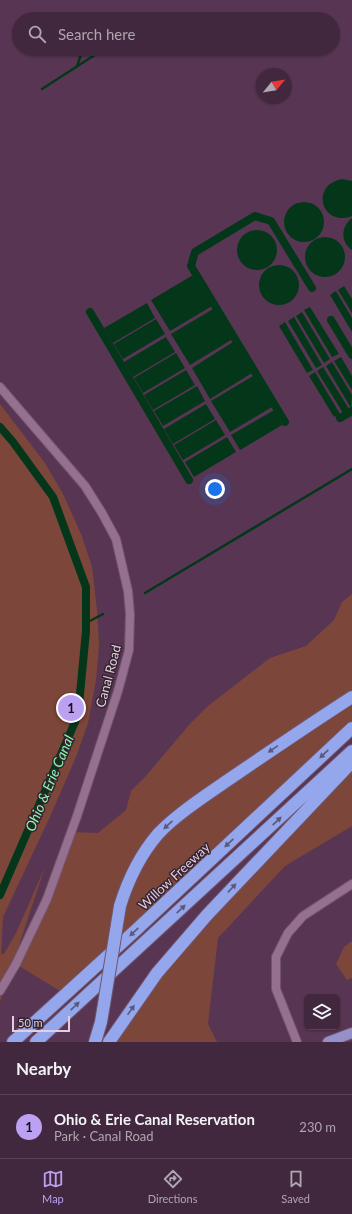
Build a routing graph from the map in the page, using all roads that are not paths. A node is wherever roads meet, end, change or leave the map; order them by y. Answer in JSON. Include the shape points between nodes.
{"nodes":[{"id":1,"x":0,"y":387,"type":"edge"},
{"id":2,"x":352,"y":696,"type":"edge"},
{"id":3,"x":352,"y":728,"type":"edge"},
{"id":4,"x":352,"y":752,"type":"edge"},
{"id":5,"x":352,"y":762,"type":"edge"},
{"id":6,"x":352,"y":884,"type":"edge"},
{"id":7,"x":0,"y":991,"type":"edge"},
{"id":8,"x":352,"y":1033,"type":"edge"},
{"id":9,"x":12,"y":1042,"type":"edge"},
{"id":10,"x":36,"y":1042,"type":"edge"},
{"id":11,"x":94,"y":1042,"type":"edge"},
{"id":12,"x":109,"y":1042,"type":"edge"},
{"id":13,"x":297,"y":1042,"type":"edge"},
{"id":14,"x":328,"y":1042,"type":"edge"}],
"edges":[{"from":1,"to":7,"type":"street","name":"Canal Road","via":[[85,486],[102,512],[116,539],[128,590],[130,614],[129,650],[120,685],[77,816],[47,899]]},
{"from":2,"to":11,"type":"highway","one_way":true,"bridge":true,"via":[[174,820],[142,855],[120,906],[101,1022]]},
{"from":3,"to":9,"type":"highway","name":"Willow Freeway","one_way":true},
{"from":10,"to":4,"type":"highway","one_way":true},
{"from":12,"to":5,"type":"highway","one_way":true,"via":[[157,973],[207,915]]},
{"from":6,"to":13,"type":"street","via":[[303,916],[288,933],[276,957],[276,989]]},
{"from":8,"to":14,"type":"main road"}]}
